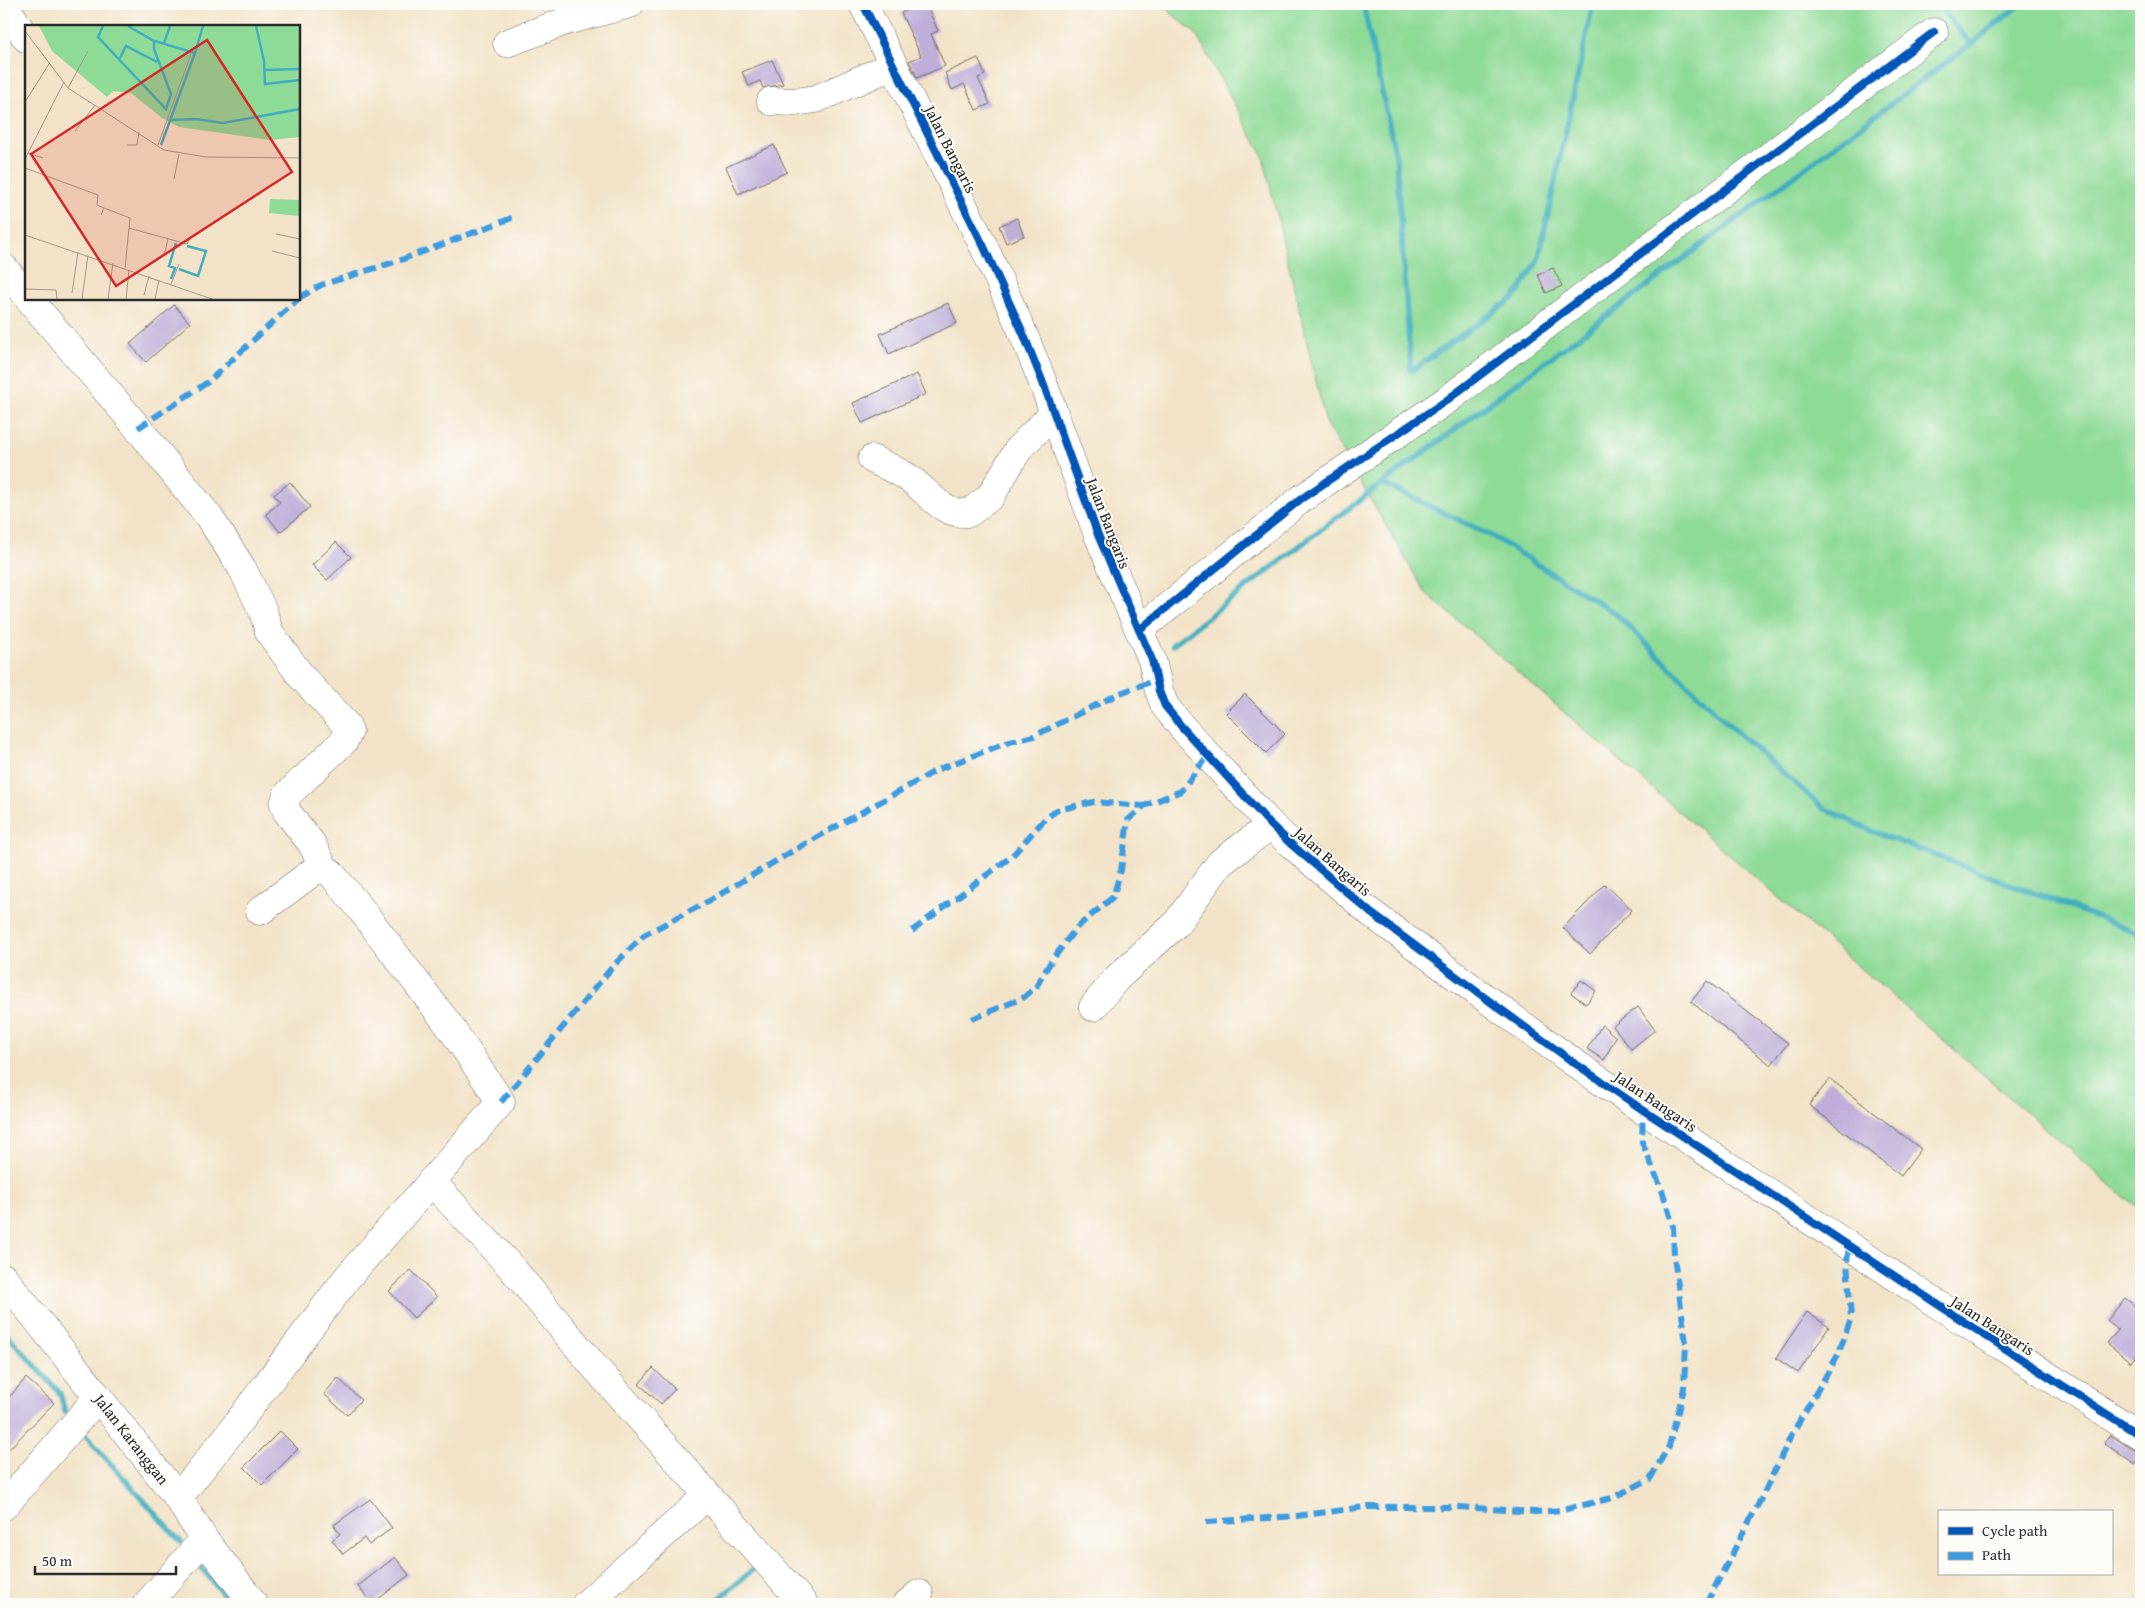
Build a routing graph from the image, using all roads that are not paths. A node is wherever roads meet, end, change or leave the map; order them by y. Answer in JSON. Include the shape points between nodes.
{"nodes":[{"id":1,"x":4,"y":4,"type":"edge"},
{"id":2,"x":630,"y":4,"type":"edge"},
{"id":3,"x":863,"y":4,"type":"edge"},
{"id":4,"x":1934,"y":32,"type":"dead end"},
{"id":5,"x":25,"y":36,"type":"edge"},
{"id":6,"x":507,"y":42,"type":"dead end"},
{"id":7,"x":894,"y":65,"type":"junction"},
{"id":8,"x":771,"y":101,"type":"dead end"},
{"id":9,"x":4,"y":268,"type":"edge"},
{"id":10,"x":25,"y":294,"type":"edge"},
{"id":11,"x":30,"y":300,"type":"edge"},
{"id":12,"x":1054,"y":414,"type":"junction"},
{"id":13,"x":872,"y":459,"type":"dead end"},
{"id":14,"x":1139,"y":630,"type":"junction"},
{"id":15,"x":1272,"y":825,"type":"junction"},
{"id":16,"x":324,"y":869,"type":"junction"},
{"id":17,"x":260,"y":911,"type":"dead end"},
{"id":18,"x":1093,"y":1007,"type":"dead end"},
{"id":19,"x":431,"y":1180,"type":"junction"},
{"id":20,"x":4,"y":1278,"type":"edge"},
{"id":21,"x":98,"y":1397,"type":"junction"},
{"id":22,"x":2141,"y":1436,"type":"edge"},
{"id":23,"x":708,"y":1495,"type":"junction"},
{"id":24,"x":178,"y":1498,"type":"junction"},
{"id":25,"x":4,"y":1506,"type":"edge"},
{"id":26,"x":204,"y":1539,"type":"junction"},
{"id":27,"x":147,"y":1604,"type":"edge"},
{"id":28,"x":254,"y":1604,"type":"edge"},
{"id":29,"x":586,"y":1604,"type":"edge"},
{"id":30,"x":804,"y":1604,"type":"edge"}],
"edges":[{"from":1,"to":5,"type":"street"},
{"from":2,"to":6,"type":"street","via":[[566,21]]},
{"from":3,"to":7,"type":"street","name":"Jalan Bangaris"},
{"from":4,"to":14,"type":"street","via":[[1455,394],[1301,499]]},
{"from":7,"to":8,"type":"street","via":[[816,99]]},
{"from":7,"to":12,"type":"street","name":"Jalan Bangaris","via":[[984,246],[1023,333]]},
{"from":9,"to":10,"type":"street"},
{"from":11,"to":16,"type":"street","via":[[209,517],[242,568],[264,612],[269,632],[301,676],[348,726],[344,741],[287,795],[284,804],[312,844]]},
{"from":12,"to":13,"type":"street","via":[[1019,448],[990,497],[969,513],[952,512],[943,507],[910,479]]},
{"from":12,"to":14,"type":"street","name":"Jalan Bangaris","via":[[1098,535]]},
{"from":14,"to":15,"type":"street","name":"Jalan Bangaris","via":[[1166,706]]},
{"from":15,"to":18,"type":"street","via":[[1220,863],[1176,924],[1117,978]]},
{"from":15,"to":22,"type":"street","name":"Jalan Bangaris","via":[[1371,913],[1573,1062]]},
{"from":16,"to":17,"type":"street","via":[[318,868],[308,874]]},
{"from":16,"to":19,"type":"street","via":[[360,908],[445,1020],[501,1102]]},
{"from":19,"to":23,"type":"street","via":[[510,1266]]},
{"from":19,"to":24,"type":"street","via":[[347,1278]]},
{"from":20,"to":21,"type":"street","name":"Jalan Karanggan"},
{"from":21,"to":24,"type":"street","name":"Jalan Karanggan"},
{"from":21,"to":25,"type":"street"},
{"from":23,"to":29,"type":"street"},
{"from":23,"to":30,"type":"street"},
{"from":24,"to":26,"type":"street","name":"Jalan Karanggan"},
{"from":26,"to":27,"type":"street"},
{"from":26,"to":28,"type":"street","name":"Jalan Karanggan"}]}
